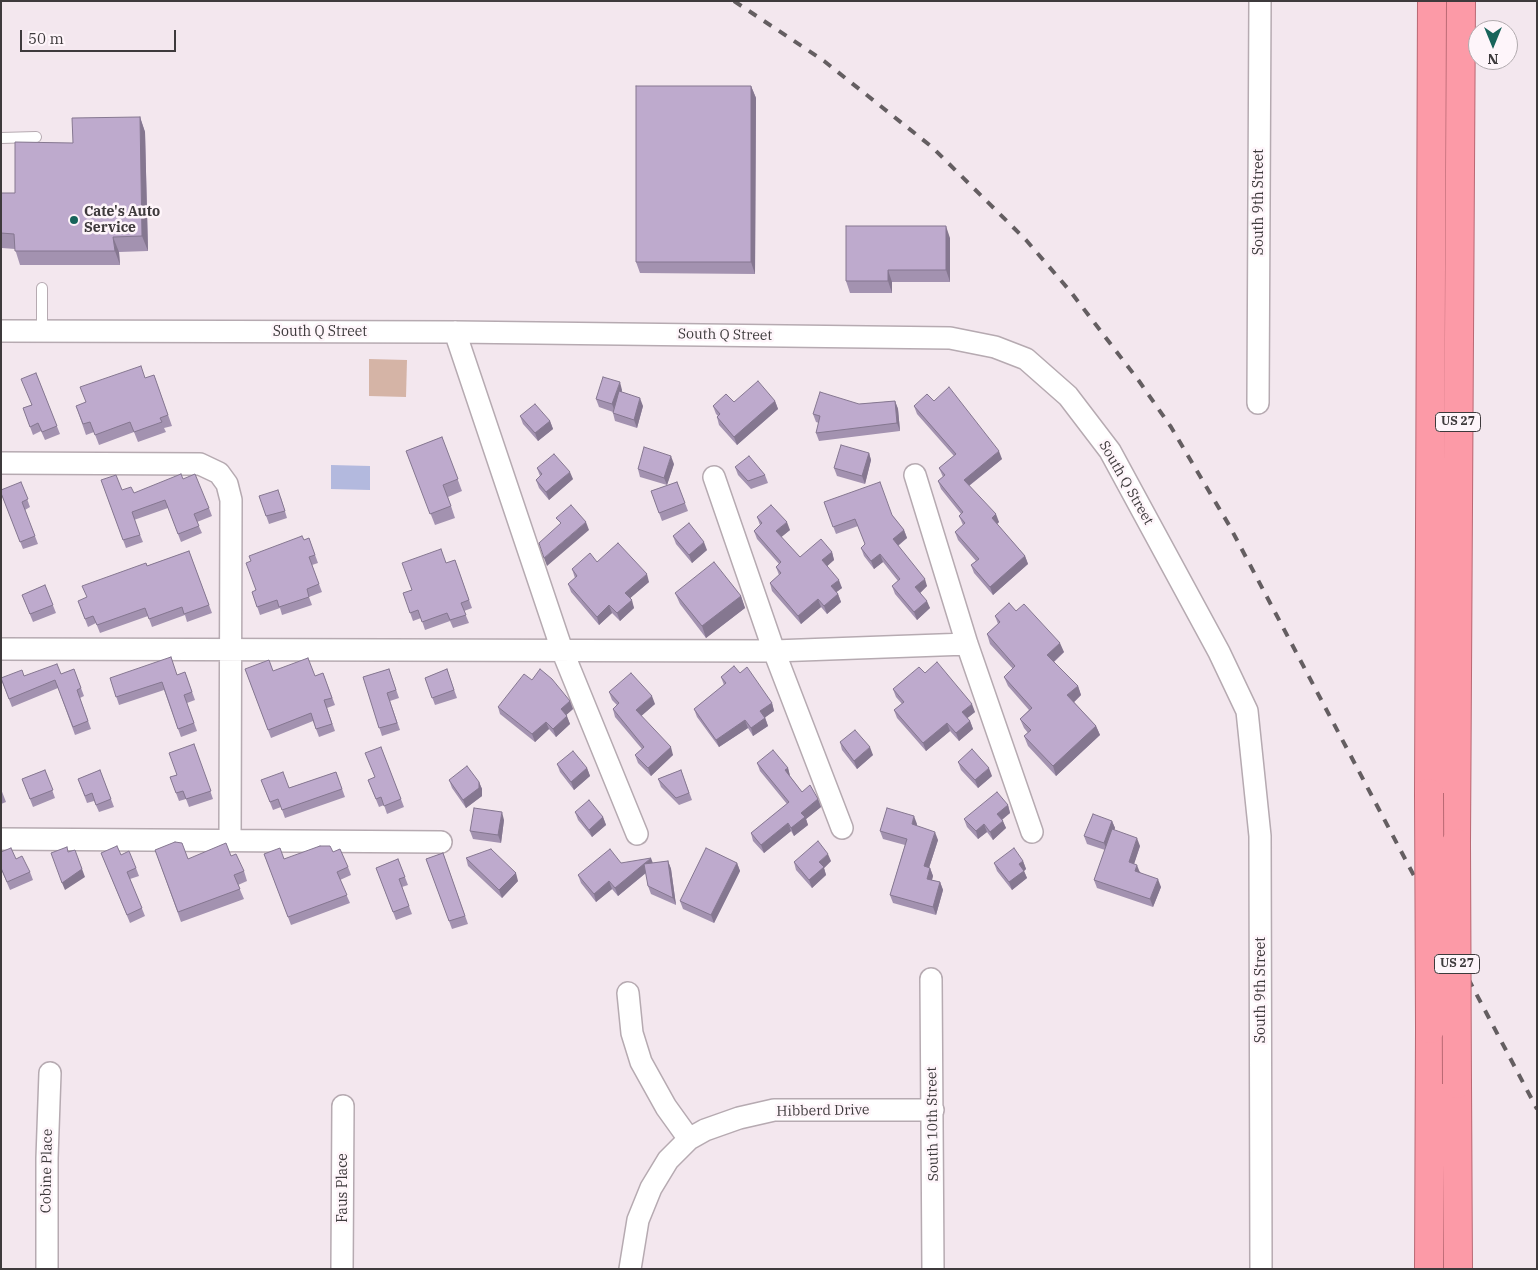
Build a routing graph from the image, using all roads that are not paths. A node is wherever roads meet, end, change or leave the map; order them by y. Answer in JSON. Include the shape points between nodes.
{"nodes":[{"id":1,"x":1260,"y":1,"type":"edge"},
{"id":2,"x":1432,"y":1,"type":"edge"},
{"id":3,"x":1461,"y":1,"type":"edge"},
{"id":4,"x":36,"y":137,"type":"dead end"},
{"id":5,"x":1,"y":138,"type":"edge"},
{"id":6,"x":42,"y":288,"type":"dead end"},
{"id":7,"x":1,"y":331,"type":"edge"},
{"id":8,"x":42,"y":331,"type":"junction"},
{"id":9,"x":455,"y":332,"type":"junction"},
{"id":10,"x":1258,"y":403,"type":"dead end"},
{"id":11,"x":1,"y":463,"type":"edge"},
{"id":12,"x":915,"y":475,"type":"dead end"},
{"id":13,"x":714,"y":477,"type":"dead end"},
{"id":14,"x":967,"y":644,"type":"junction"},
{"id":15,"x":1,"y":649,"type":"edge"},
{"id":16,"x":230,"y":650,"type":"junction"},
{"id":17,"x":562,"y":650,"type":"junction"},
{"id":18,"x":774,"y":651,"type":"junction"},
{"id":19,"x":1247,"y":711,"type":"joint"},
{"id":20,"x":842,"y":828,"type":"dead end"},
{"id":21,"x":1032,"y":832,"type":"dead end"},
{"id":22,"x":637,"y":834,"type":"dead end"},
{"id":23,"x":1,"y":839,"type":"edge"},
{"id":24,"x":230,"y":841,"type":"junction"},
{"id":25,"x":441,"y":842,"type":"dead end"},
{"id":26,"x":931,"y":979,"type":"dead end"},
{"id":27,"x":628,"y":993,"type":"dead end"},
{"id":28,"x":50,"y":1073,"type":"dead end"},
{"id":29,"x":343,"y":1106,"type":"dead end"},
{"id":30,"x":932,"y":1110,"type":"junction"},
{"id":31,"x":689,"y":1139,"type":"junction"},
{"id":32,"x":47,"y":1269,"type":"edge"},
{"id":33,"x":342,"y":1269,"type":"edge"},
{"id":34,"x":630,"y":1269,"type":"edge"},
{"id":35,"x":934,"y":1269,"type":"edge"},
{"id":36,"x":1261,"y":1269,"type":"edge"},
{"id":37,"x":1429,"y":1269,"type":"edge"},
{"id":38,"x":1458,"y":1269,"type":"edge"}],
"edges":[{"from":1,"to":10,"type":"street","name":"South 9th Street"},
{"from":2,"to":37,"type":"highway","number":"US 27","bridge":true},
{"from":3,"to":38,"type":"highway","number":"US 27","bridge":true,"via":[[1456,843]]},
{"from":4,"to":5,"type":"lane"},
{"from":6,"to":8,"type":"lane"},
{"from":7,"to":8,"type":"street","name":"South Q Street"},
{"from":8,"to":9,"type":"street","name":"South Q Street"},
{"from":9,"to":17,"type":"street"},
{"from":9,"to":19,"type":"street","name":"South Q Street","via":[[950,338],[1026,359],[1068,396],[1110,451],[1219,652]]},
{"from":11,"to":16,"type":"street","via":[[200,464],[219,473],[227,484],[231,500]]},
{"from":12,"to":14,"type":"street"},
{"from":13,"to":18,"type":"street"},
{"from":14,"to":18,"type":"street"},
{"from":14,"to":21,"type":"street"},
{"from":15,"to":16,"type":"street"},
{"from":16,"to":17,"type":"street"},
{"from":16,"to":24,"type":"street"},
{"from":17,"to":18,"type":"street"},
{"from":17,"to":22,"type":"street"},
{"from":18,"to":20,"type":"street"},
{"from":19,"to":36,"type":"street","name":"South 9th Street","via":[[1260,836]]},
{"from":23,"to":24,"type":"street"},
{"from":24,"to":25,"type":"street"},
{"from":26,"to":30,"type":"street","name":"South 10th Street"},
{"from":27,"to":31,"type":"street","via":[[632,1034],[641,1062],[666,1107]]},
{"from":28,"to":32,"type":"street","name":"Cobine Place"},
{"from":29,"to":33,"type":"street","name":"Faus Place"},
{"from":30,"to":31,"type":"street","name":"Hibberd Drive","via":[[774,1110],[739,1118]]},
{"from":30,"to":35,"type":"street","name":"South 10th Street"},
{"from":31,"to":34,"type":"street","name":"Hibberd Drive","via":[[668,1160],[651,1188],[638,1220]]}]}
